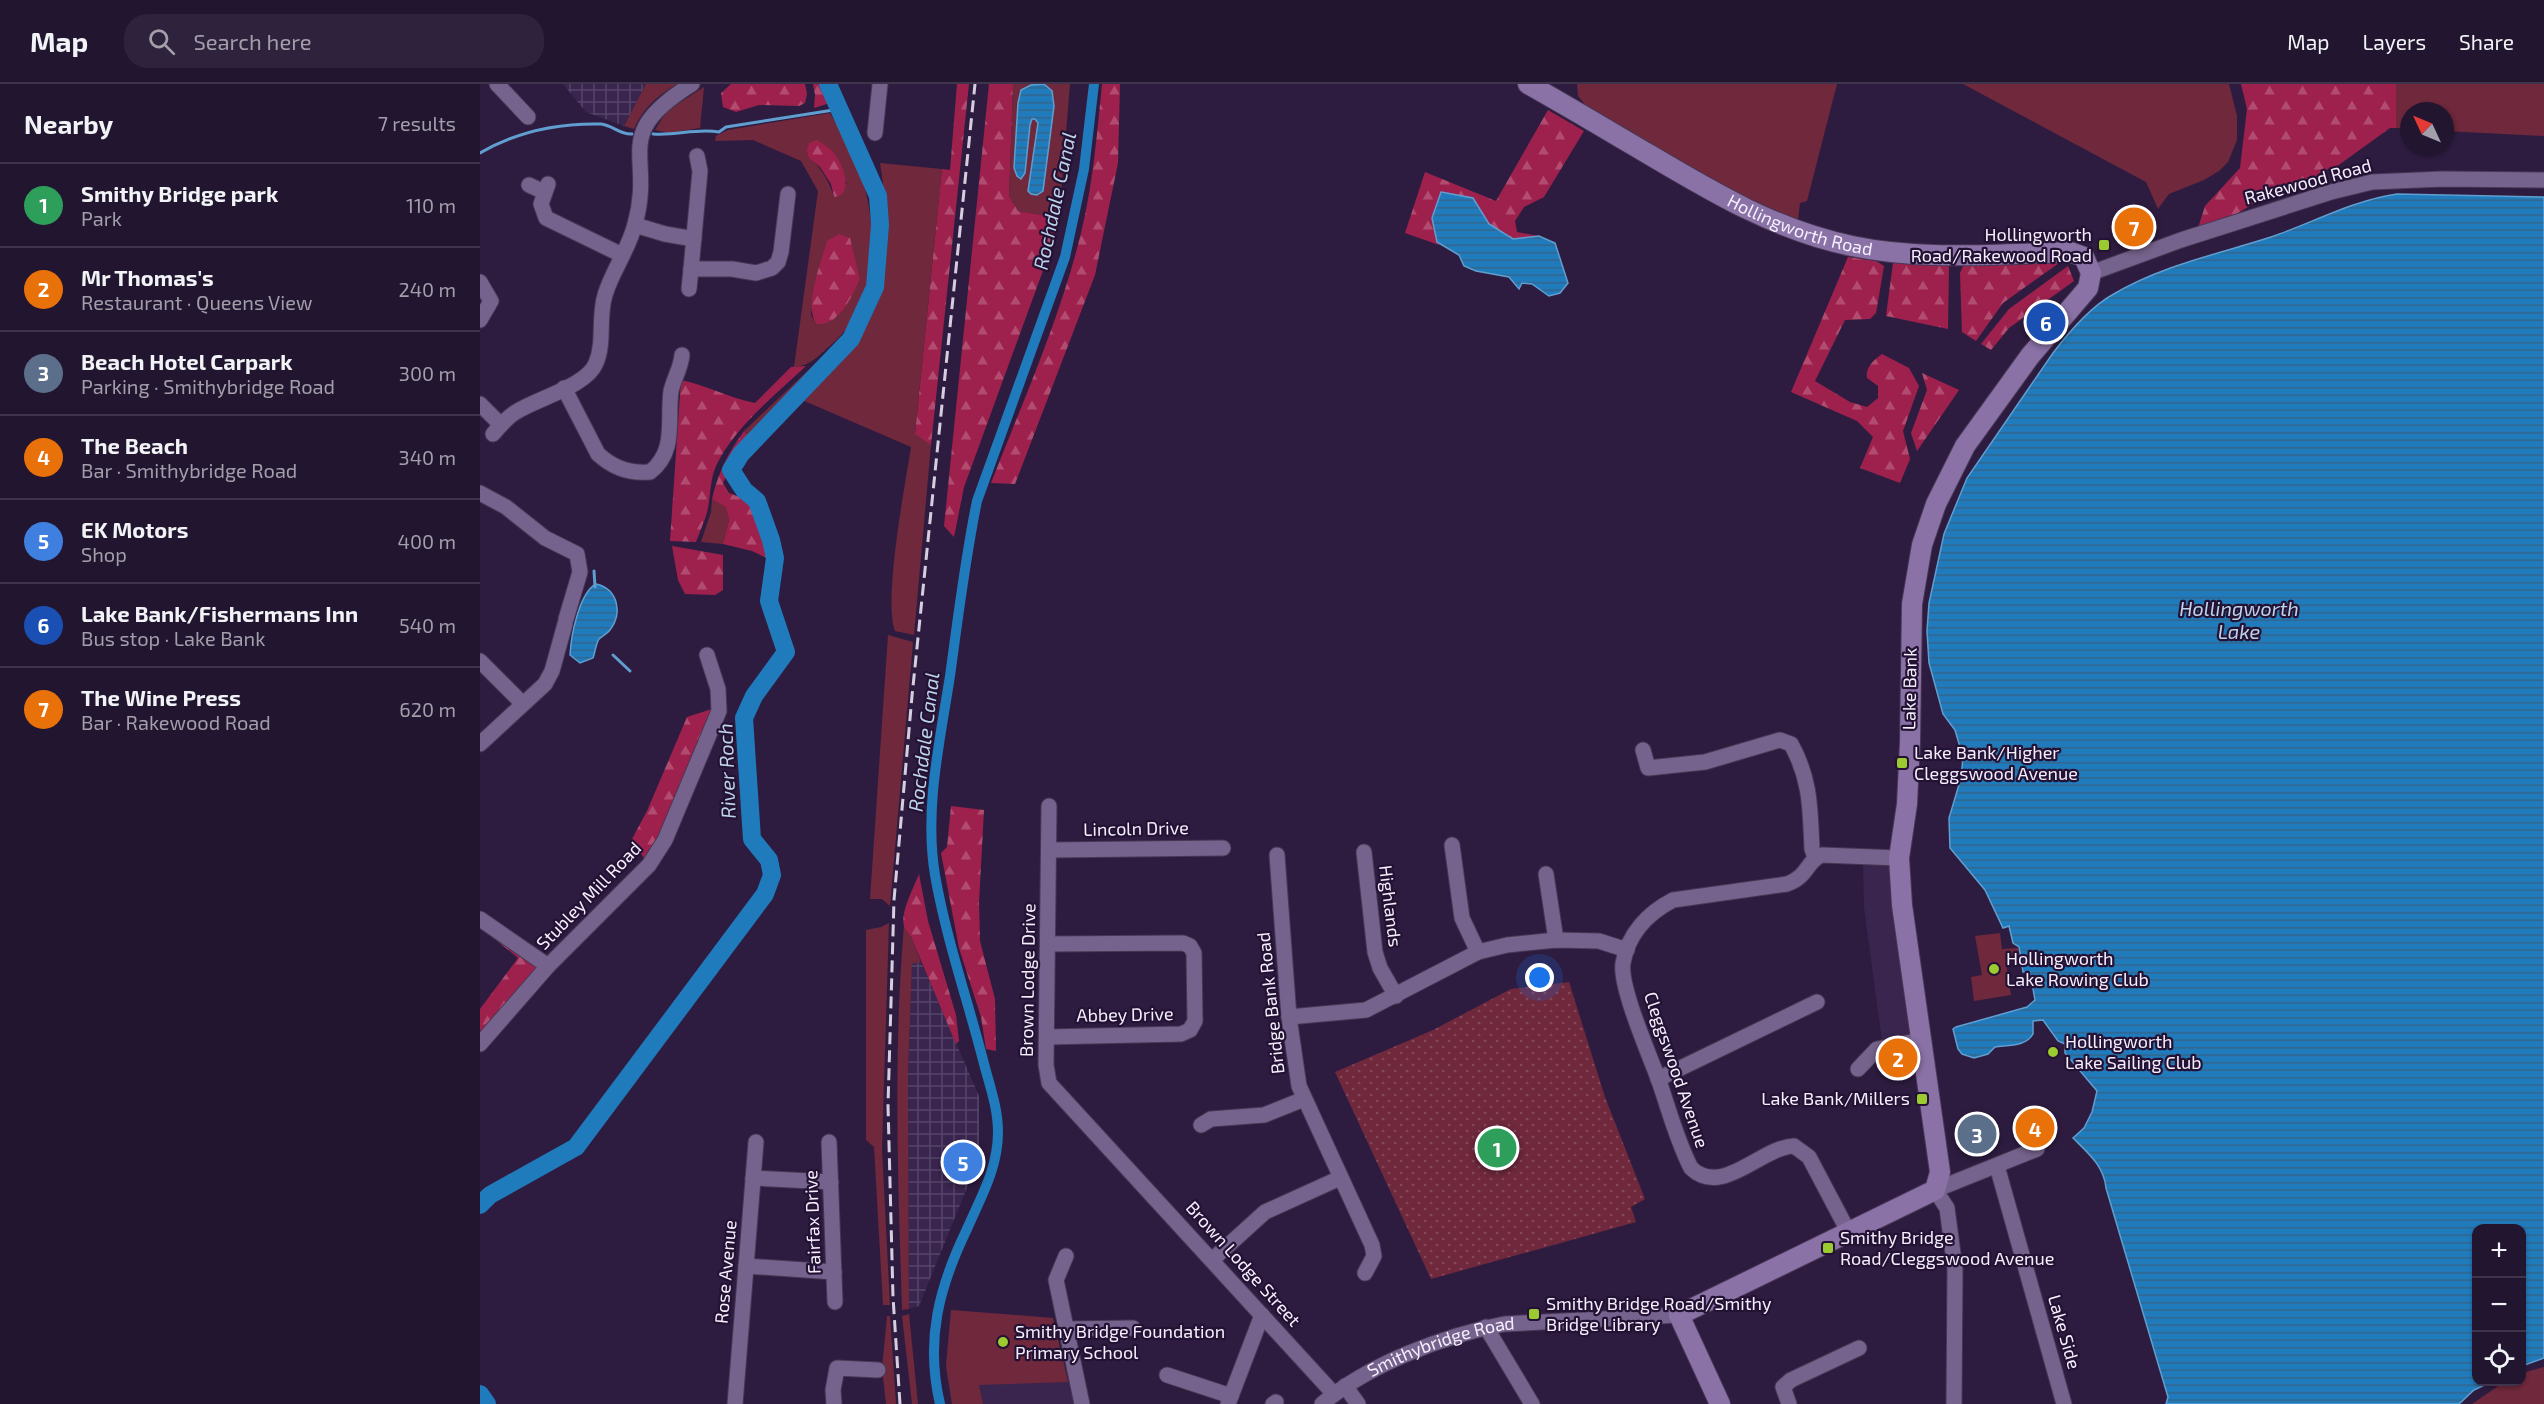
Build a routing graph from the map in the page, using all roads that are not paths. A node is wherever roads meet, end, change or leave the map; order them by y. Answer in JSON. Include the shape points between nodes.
{"nodes":[{"id":1,"x":497,"y":84,"type":"edge"},
{"id":2,"x":692,"y":84,"type":"edge"},
{"id":3,"x":880,"y":84,"type":"edge"},
{"id":4,"x":1528,"y":84,"type":"edge"},
{"id":5,"x":528,"y":117,"type":"dead end"},
{"id":6,"x":873,"y":123,"type":"dead end"},
{"id":7,"x":702,"y":159,"type":"dead end"},
{"id":8,"x":2544,"y":180,"type":"edge"},
{"id":9,"x":529,"y":185,"type":"dead end"},
{"id":10,"x":788,"y":194,"type":"dead end"},
{"id":11,"x":635,"y":225,"type":"junction"},
{"id":12,"x":694,"y":239,"type":"junction"},
{"id":13,"x":622,"y":255,"type":"junction"},
{"id":14,"x":691,"y":269,"type":"junction"},
{"id":15,"x":2091,"y":273,"type":"junction"},
{"id":16,"x":480,"y":282,"type":"edge"},
{"id":17,"x":689,"y":289,"type":"dead end"},
{"id":18,"x":480,"y":320,"type":"edge"},
{"id":19,"x":682,"y":355,"type":"dead end"},
{"id":20,"x":564,"y":388,"type":"junction"},
{"id":21,"x":480,"y":404,"type":"edge"},
{"id":22,"x":480,"y":494,"type":"edge"},
{"id":23,"x":707,"y":656,"type":"dead end"},
{"id":24,"x":480,"y":661,"type":"edge"},
{"id":25,"x":523,"y":704,"type":"junction"},
{"id":26,"x":480,"y":744,"type":"edge"},
{"id":27,"x":1642,"y":750,"type":"dead end"},
{"id":28,"x":1049,"y":806,"type":"dead end"},
{"id":29,"x":1452,"y":845,"type":"dead end"},
{"id":30,"x":1223,"y":848,"type":"dead end"},
{"id":31,"x":1049,"y":850,"type":"junction"},
{"id":32,"x":1364,"y":852,"type":"dead end"},
{"id":33,"x":1277,"y":855,"type":"dead end"},
{"id":34,"x":1815,"y":857,"type":"junction"},
{"id":35,"x":1899,"y":858,"type":"junction"},
{"id":36,"x":1546,"y":874,"type":"dead end"},
{"id":37,"x":480,"y":919,"type":"edge"},
{"id":38,"x":1556,"y":940,"type":"junction"},
{"id":39,"x":1048,"y":944,"type":"junction"},
{"id":40,"x":1627,"y":950,"type":"junction"},
{"id":41,"x":1478,"y":952,"type":"junction"},
{"id":42,"x":548,"y":966,"type":"junction"},
{"id":43,"x":1396,"y":996,"type":"junction"},
{"id":44,"x":1817,"y":1002,"type":"dead end"},
{"id":45,"x":1290,"y":1017,"type":"junction"},
{"id":46,"x":1047,"y":1036,"type":"junction"},
{"id":47,"x":1920,"y":1040,"type":"junction"},
{"id":48,"x":480,"y":1044,"type":"edge"},
{"id":49,"x":1858,"y":1069,"type":"dead end"},
{"id":50,"x":1658,"y":1079,"type":"junction"},
{"id":51,"x":1304,"y":1099,"type":"junction"},
{"id":52,"x":1201,"y":1125,"type":"dead end"},
{"id":53,"x":756,"y":1142,"type":"dead end"},
{"id":54,"x":829,"y":1142,"type":"dead end"},
{"id":55,"x":2037,"y":1149,"type":"dead end"},
{"id":56,"x":1123,"y":1161,"type":"joint"},
{"id":57,"x":1997,"y":1166,"type":"junction"},
{"id":58,"x":753,"y":1178,"type":"junction"},
{"id":59,"x":1340,"y":1178,"type":"junction"},
{"id":60,"x":831,"y":1182,"type":"junction"},
{"id":61,"x":1935,"y":1190,"type":"junction"},
{"id":62,"x":1848,"y":1231,"type":"junction"},
{"id":63,"x":1066,"y":1256,"type":"dead end"},
{"id":64,"x":1212,"y":1260,"type":"junction"},
{"id":65,"x":746,"y":1266,"type":"junction"},
{"id":66,"x":834,"y":1272,"type":"junction"},
{"id":67,"x":1365,"y":1273,"type":"dead end"},
{"id":68,"x":835,"y":1302,"type":"dead end"},
{"id":69,"x":1262,"y":1315,"type":"junction"},
{"id":70,"x":1679,"y":1315,"type":"junction"},
{"id":71,"x":1133,"y":1328,"type":"dead end"},
{"id":72,"x":1486,"y":1328,"type":"junction"},
{"id":73,"x":1066,"y":1329,"type":"junction"},
{"id":74,"x":1859,"y":1348,"type":"dead end"},
{"id":75,"x":878,"y":1370,"type":"dead end"},
{"id":76,"x":1167,"y":1375,"type":"dead end"},
{"id":77,"x":1340,"y":1390,"type":"junction"},
{"id":78,"x":1229,"y":1400,"type":"edge"},
{"id":79,"x":735,"y":1404,"type":"edge"},
{"id":80,"x":834,"y":1404,"type":"edge"},
{"id":81,"x":1082,"y":1404,"type":"edge"},
{"id":82,"x":1322,"y":1404,"type":"edge"},
{"id":83,"x":1358,"y":1404,"type":"edge"},
{"id":84,"x":1532,"y":1404,"type":"edge"},
{"id":85,"x":1720,"y":1404,"type":"edge"},
{"id":86,"x":1789,"y":1404,"type":"edge"},
{"id":87,"x":1954,"y":1404,"type":"edge"},
{"id":88,"x":2064,"y":1404,"type":"edge"}],
"edges":[{"from":1,"to":5,"type":"street"},
{"from":2,"to":11,"type":"street","via":[[658,108],[644,127],[639,144],[640,192]]},
{"from":3,"to":6,"type":"street"},
{"from":4,"to":15,"type":"main road","name":"Hollingworth Road","via":[[1717,195],[1814,236],[1888,252],[2070,252],[2084,257]]},
{"from":7,"to":12,"type":"street"},
{"from":8,"to":15,"type":"street","name":"Rakewood Road","via":[[2372,182],[2181,240]]},
{"from":9,"to":13,"type":"street","via":[[546,188],[541,204],[546,218]]},
{"from":10,"to":14,"type":"street","via":[[780,213],[782,264],[756,273]]},
{"from":11,"to":12,"type":"street"},
{"from":11,"to":13,"type":"street"},
{"from":12,"to":14,"type":"street"},
{"from":13,"to":20,"type":"street","via":[[605,295],[596,365],[585,378]]},
{"from":14,"to":17,"type":"street"},
{"from":15,"to":35,"type":"main road","name":"Lake Bank","via":[[2088,288],[2030,356],[1965,446],[1932,514],[1922,545],[1912,604],[1907,804]]},
{"from":16,"to":18,"type":"street","via":[[496,301]]},
{"from":19,"to":20,"type":"street","via":[[672,391],[669,443],[654,477],[605,461],[591,445]]},
{"from":20,"to":21,"type":"street","via":[[514,413],[497,429]]},
{"from":22,"to":25,"type":"street","via":[[506,507],[545,538],[578,554],[580,572],[552,671],[545,684]]},
{"from":23,"to":42,"type":"street","name":"Stubley Mill Road","via":[[718,689],[719,711],[665,840],[649,865]]},
{"from":24,"to":25,"type":"street"},
{"from":25,"to":26,"type":"street"},
{"from":27,"to":34,"type":"street","via":[[1648,768],[1705,762],[1780,740],[1791,744],[1808,784]]},
{"from":28,"to":31,"type":"street","name":"Brown Lodge Drive"},
{"from":29,"to":41,"type":"street","via":[[1462,918]]},
{"from":30,"to":31,"type":"street","name":"Lincoln Drive"},
{"from":31,"to":39,"type":"street","name":"Brown Lodge Drive"},
{"from":32,"to":43,"type":"street","name":"Highlands","via":[[1375,952]]},
{"from":33,"to":45,"type":"street","name":"Bridge Bank Road"},
{"from":34,"to":35,"type":"street"},
{"from":34,"to":40,"type":"street","via":[[1802,876],[1787,884],[1673,900],[1647,917]]},
{"from":35,"to":47,"type":"main road","name":"Lake Bank"},
{"from":36,"to":38,"type":"street"},
{"from":37,"to":42,"type":"street"},
{"from":38,"to":40,"type":"street","via":[[1599,941]]},
{"from":38,"to":41,"type":"street"},
{"from":39,"to":46,"type":"street","name":"Brown Lodge Drive"},
{"from":39,"to":46,"type":"street","name":"Abbey Drive","via":[[1190,946],[1194,953],[1196,1021],[1181,1034]]},
{"from":40,"to":50,"type":"street","name":"Cleggswood Avenue","via":[[1623,974]]},
{"from":41,"to":43,"type":"street"},
{"from":42,"to":48,"type":"street","name":"Stubley Mill Road"},
{"from":43,"to":45,"type":"street","via":[[1366,1010]]},
{"from":44,"to":50,"type":"street"},
{"from":45,"to":51,"type":"street","name":"Bridge Bank Road"},
{"from":46,"to":56,"type":"street","name":"Brown Lodge Drive","via":[[1049,1083]]},
{"from":47,"to":49,"type":"street","via":[[1877,1049]]},
{"from":47,"to":61,"type":"main road","name":"Lake Bank","via":[[1936,1112],[1940,1172]]},
{"from":50,"to":62,"type":"street","name":"Cleggswood Avenue","via":[[1688,1162],[1696,1173],[1718,1178],[1781,1148],[1794,1146],[1809,1157]]},
{"from":51,"to":52,"type":"street","via":[[1264,1115],[1211,1119]]},
{"from":51,"to":59,"type":"street","name":"Bridge Bank Road"},
{"from":53,"to":58,"type":"street","name":"Rose Avenue"},
{"from":54,"to":60,"type":"street","name":"Fairfax Drive"},
{"from":55,"to":57,"type":"street","name":"Smithybridge Road"},
{"from":56,"to":64,"type":"street","name":"Brown Lodge Street"},
{"from":57,"to":61,"type":"street","name":"Smithybridge Road"},
{"from":57,"to":88,"type":"street","name":"Lake Side"},
{"from":58,"to":60,"type":"street"},
{"from":58,"to":65,"type":"street","name":"Rose Avenue"},
{"from":59,"to":64,"type":"street","via":[[1265,1212]]},
{"from":59,"to":67,"type":"street","name":"Bridge Bank Road","via":[[1372,1245],[1374,1256]]},
{"from":60,"to":66,"type":"street","name":"Fairfax Drive"},
{"from":61,"to":62,"type":"main road","name":"Smithybridge Road"},
{"from":61,"to":87,"type":"street","via":[[1947,1208],[1955,1269]]},
{"from":62,"to":70,"type":"main road","name":"Smithybridge Road"},
{"from":63,"to":73,"type":"street","via":[[1056,1280]]},
{"from":64,"to":69,"type":"street","name":"Brown Lodge Street"},
{"from":65,"to":66,"type":"street"},
{"from":65,"to":79,"type":"street","name":"Rose Avenue"},
{"from":66,"to":68,"type":"street","name":"Fairfax Drive"},
{"from":69,"to":77,"type":"street","name":"Brown Lodge Street"},
{"from":69,"to":78,"type":"street"},
{"from":70,"to":72,"type":"street","name":"Smithybridge Road"},
{"from":70,"to":85,"type":"main road"},
{"from":71,"to":73,"type":"street"},
{"from":72,"to":77,"type":"street","name":"Smithybridge Road","via":[[1378,1368]]},
{"from":72,"to":84,"type":"street"},
{"from":73,"to":81,"type":"street"},
{"from":74,"to":86,"type":"street","via":[[1791,1380],[1783,1387]]},
{"from":75,"to":80,"type":"street","via":[[832,1368]]},
{"from":76,"to":78,"type":"street"},
{"from":77,"to":82,"type":"street","name":"Smithybridge Road"},
{"from":77,"to":83,"type":"street","name":"Brown Lodge Street"}]}
